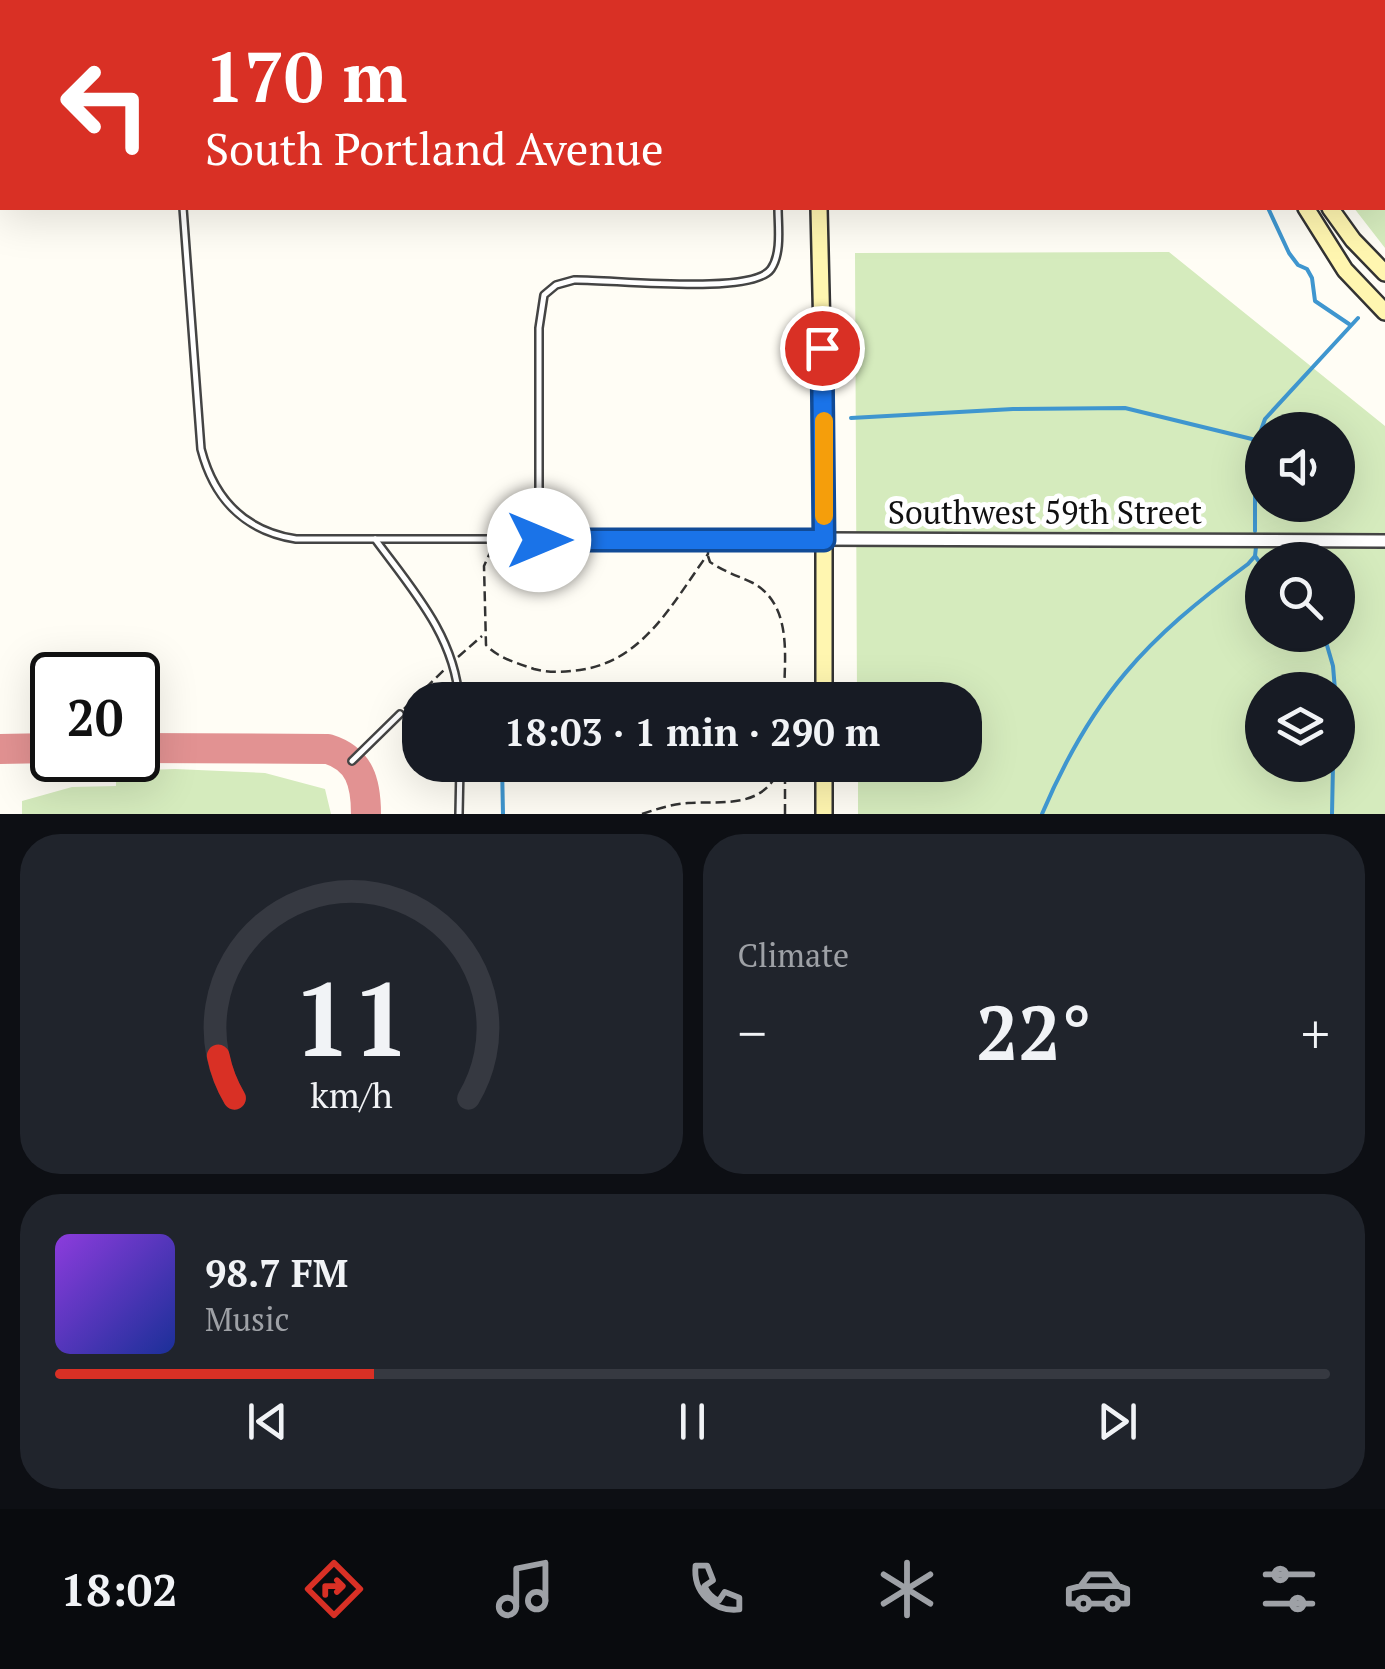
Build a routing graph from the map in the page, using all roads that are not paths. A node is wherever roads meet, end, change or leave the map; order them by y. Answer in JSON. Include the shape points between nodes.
{"nodes":[{"id":1,"x":183,"y":210,"type":"edge"},
{"id":2,"x":778,"y":210,"type":"edge"},
{"id":3,"x":819,"y":210,"type":"edge"},
{"id":4,"x":1307,"y":210,"type":"edge"},
{"id":5,"x":1332,"y":210,"type":"edge"},
{"id":6,"x":1385,"y":273,"type":"edge"},
{"id":7,"x":1385,"y":312,"type":"edge"},
{"id":8,"x":374,"y":540,"type":"junction"},
{"id":9,"x":539,"y":540,"type":"junction"},
{"id":10,"x":824,"y":540,"type":"junction"},
{"id":11,"x":1385,"y":541,"type":"edge"},
{"id":12,"x":456,"y":682,"type":"edge"},
{"id":13,"x":824,"y":682,"type":"edge"},
{"id":14,"x":400,"y":714,"type":"road end"},
{"id":15,"x":352,"y":762,"type":"dead end"},
{"id":16,"x":460,"y":782,"type":"edge"},
{"id":17,"x":824,"y":782,"type":"edge"},
{"id":18,"x":459,"y":814,"type":"edge"},
{"id":19,"x":824,"y":814,"type":"edge"}],
"edges":[{"from":1,"to":8,"type":"lane","via":[[201,449],[218,492],[243,520],[274,536]]},
{"from":2,"to":9,"type":"lane","via":[[775,260],[755,281],[574,280],[544,295],[538,328]]},
{"from":3,"to":10,"type":"main road"},
{"from":4,"to":7,"type":"main road","via":[[1345,270]]},
{"from":5,"to":6,"type":"main road"},
{"from":8,"to":9,"type":"lane"},
{"from":8,"to":12,"type":"lane","via":[[435,623]]},
{"from":9,"to":10,"type":"lane"},
{"from":10,"to":11,"type":"street","name":"Southwest 59th Street"},
{"from":10,"to":13,"type":"main road"},
{"from":14,"to":15,"type":"lane"},
{"from":16,"to":18,"type":"lane"},
{"from":17,"to":19,"type":"main road"}]}
